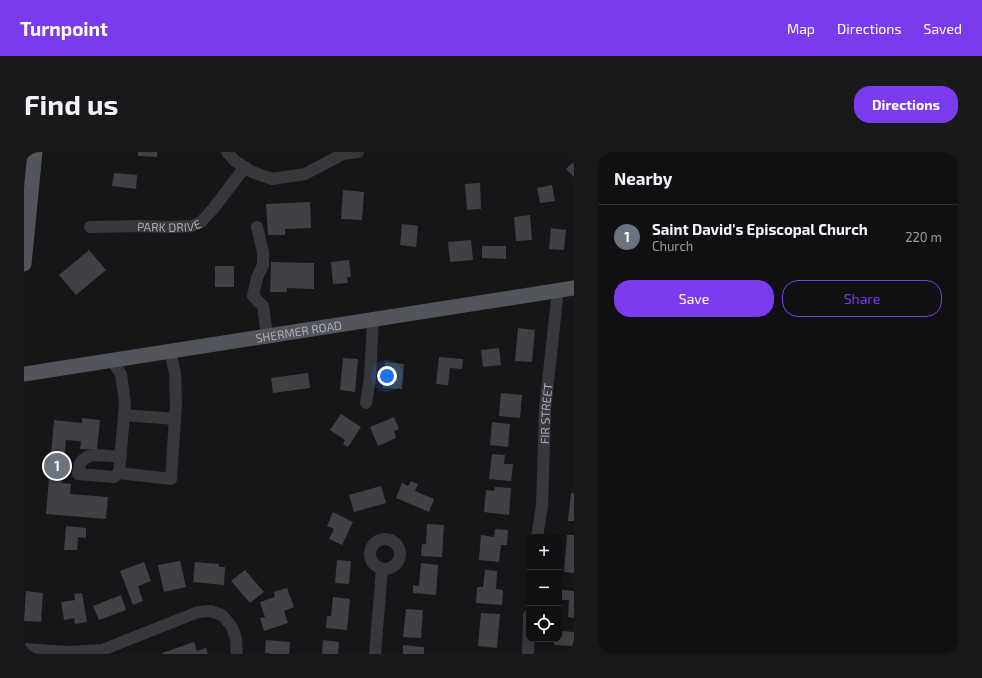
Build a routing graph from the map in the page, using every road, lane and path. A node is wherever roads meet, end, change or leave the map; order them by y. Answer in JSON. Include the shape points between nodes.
{"nodes":[{"id":1,"x":35,"y":152,"type":"edge"},
{"id":2,"x":226,"y":152,"type":"edge"},
{"id":3,"x":358,"y":152,"type":"edge"},
{"id":4,"x":246,"y":167,"type":"junction"},
{"id":5,"x":90,"y":227,"type":"dead end"},
{"id":6,"x":257,"y":227,"type":"dead end"},
{"id":7,"x":24,"y":264,"type":"edge"},
{"id":8,"x":574,"y":288,"type":"edge"},
{"id":9,"x":558,"y":290,"type":"junction"},
{"id":10,"x":373,"y":319,"type":"junction"},
{"id":11,"x":267,"y":336,"type":"junction"},
{"id":12,"x":170,"y":351,"type":"junction"},
{"id":13,"x":111,"y":360,"type":"junction"},
{"id":14,"x":24,"y":374,"type":"edge"},
{"id":15,"x":366,"y":403,"type":"dead end"},
{"id":16,"x":124,"y":415,"type":"junction"},
{"id":17,"x":175,"y":419,"type":"junction"},
{"id":18,"x":121,"y":458,"type":"junction"},
{"id":19,"x":120,"y":473,"type":"junction"},
{"id":20,"x":537,"y":534,"type":"edge"},
{"id":21,"x":382,"y":569,"type":"dead end"},
{"id":22,"x":528,"y":642,"type":"edge"},
{"id":23,"x":24,"y":649,"type":"edge"},
{"id":24,"x":237,"y":654,"type":"edge"},
{"id":25,"x":375,"y":654,"type":"edge"},
{"id":26,"x":528,"y":654,"type":"edge"}],
"edges":[{"from":1,"to":7,"type":"main road"},
{"from":2,"to":4,"type":"street"},
{"from":3,"to":4,"type":"street","via":[[343,154],[305,174],[272,179],[252,172]]},
{"from":4,"to":5,"type":"street","name":"PARK DRIVE","via":[[213,209],[201,222],[192,226]]},
{"from":6,"to":11,"type":"street","via":[[263,252],[263,265],[253,296],[263,306]]},
{"from":8,"to":9,"type":"main road","name":"SHERMER ROAD"},
{"from":9,"to":10,"type":"main road","name":"SHERMER ROAD"},
{"from":9,"to":20,"type":"street","name":"FIR STREET","via":[[545,409],[542,506]]},
{"from":10,"to":11,"type":"main road","name":"SHERMER ROAD"},
{"from":10,"to":15,"type":"street"},
{"from":11,"to":12,"type":"main road","name":"SHERMER ROAD"},
{"from":12,"to":13,"type":"main road","name":"SHERMER ROAD"},
{"from":12,"to":17,"type":"street","via":[[175,373]]},
{"from":13,"to":14,"type":"main road","name":"SHERMER ROAD"},
{"from":13,"to":16,"type":"street","via":[[121,374]]},
{"from":16,"to":17,"type":"street"},
{"from":16,"to":18,"type":"street"},
{"from":17,"to":19,"type":"street","via":[[171,479]]},
{"from":18,"to":19,"type":"street"},
{"from":18,"to":19,"type":"street","via":[[91,455],[83,459],[78,466],[78,474],[114,477]]},
{"from":21,"to":25,"type":"street"},
{"from":22,"to":26,"type":"street"},
{"from":23,"to":24,"type":"street","via":[[68,652],[102,650],[198,612],[210,610],[222,615],[232,627]]}]}
